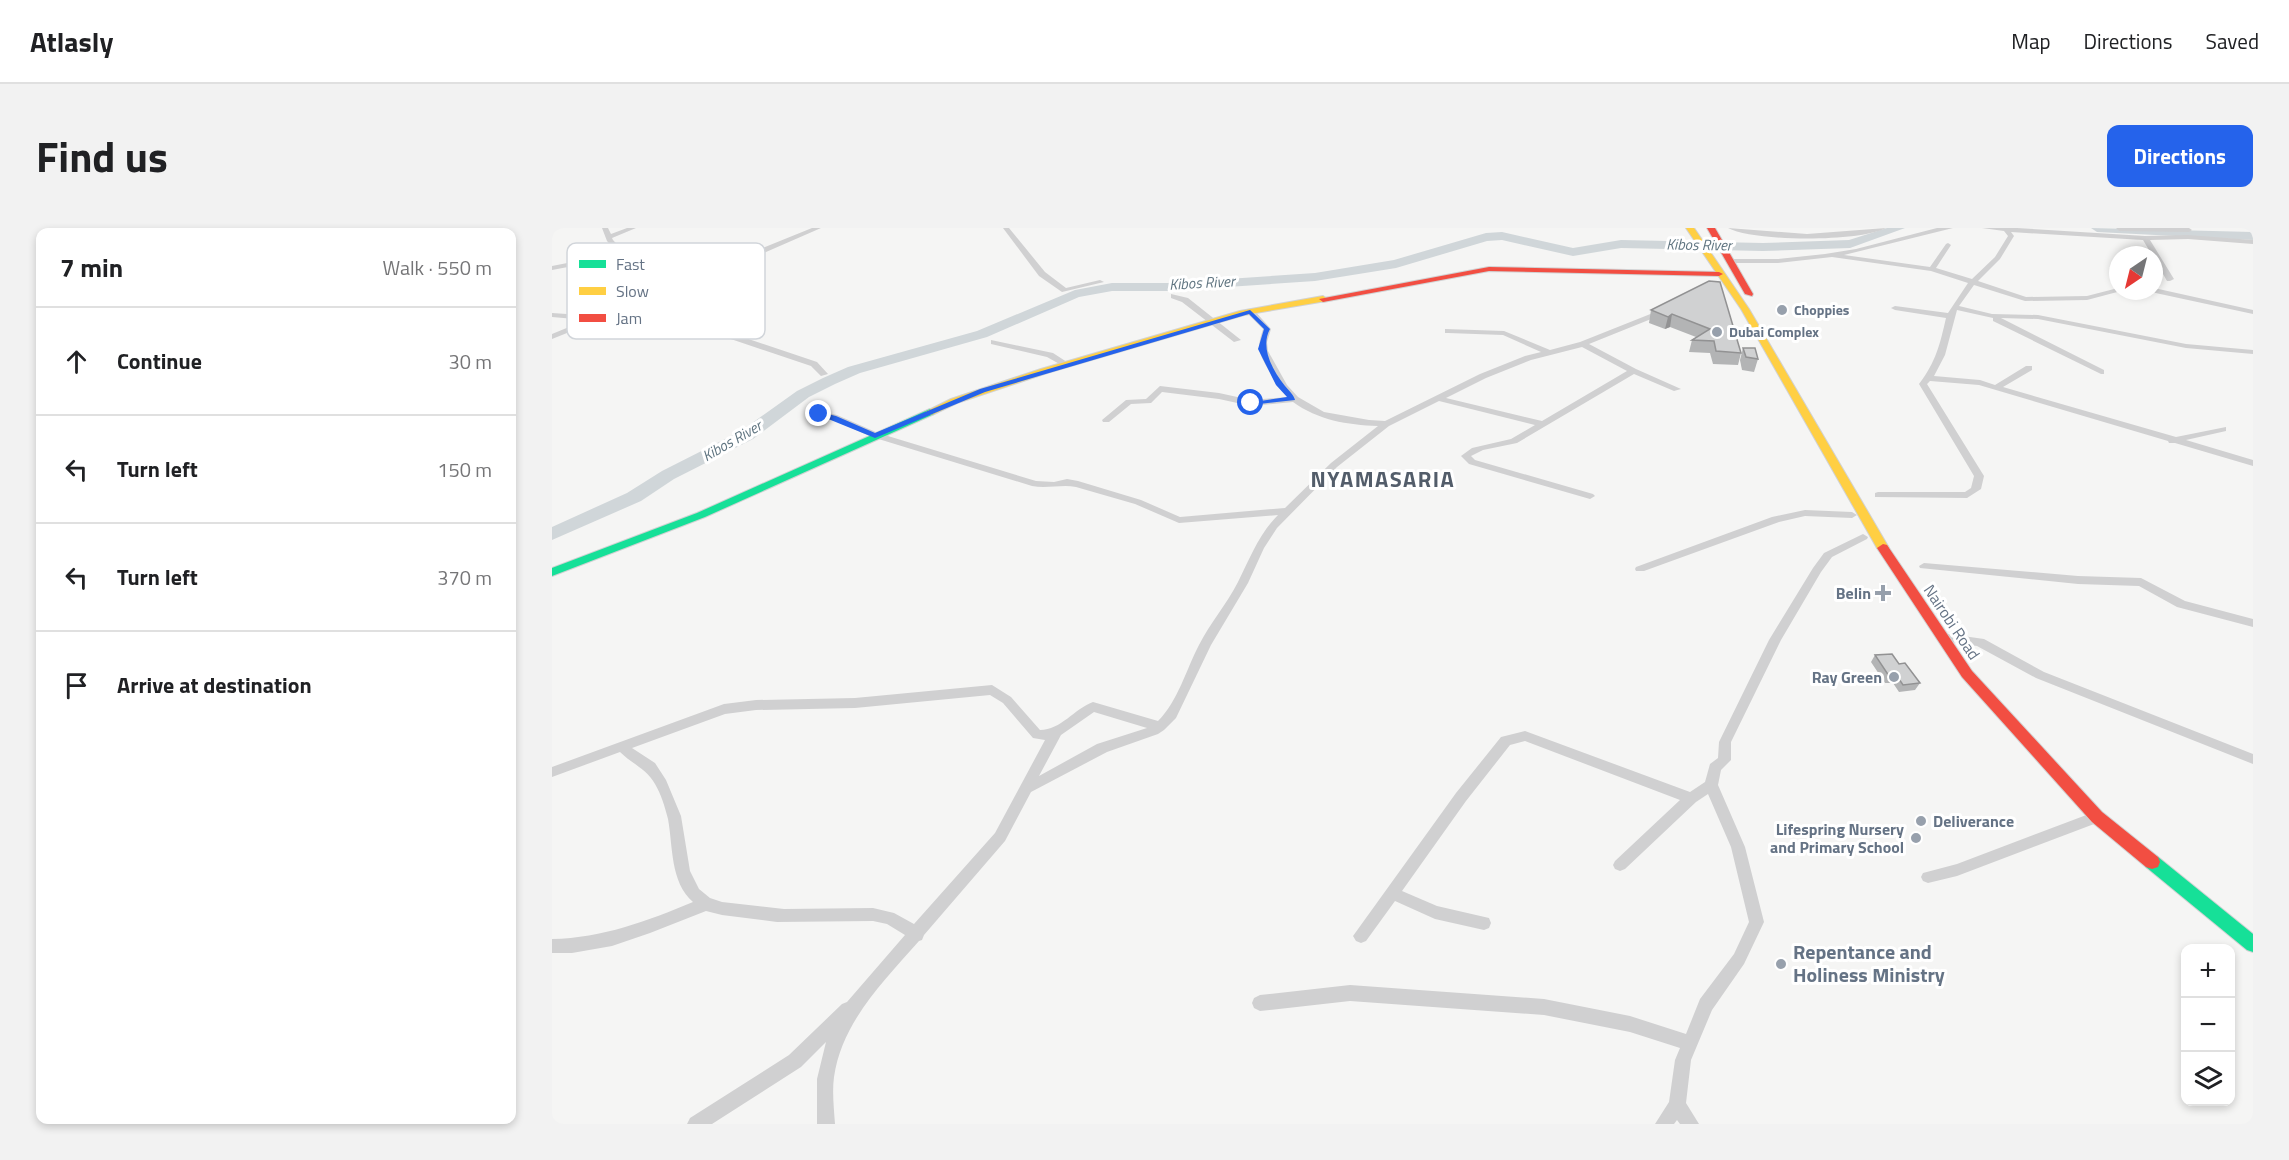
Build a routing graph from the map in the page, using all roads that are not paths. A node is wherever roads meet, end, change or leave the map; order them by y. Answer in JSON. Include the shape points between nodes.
{"nodes":[{"id":1,"x":605,"y":228,"type":"edge"},
{"id":2,"x":633,"y":228,"type":"edge"},
{"id":3,"x":818,"y":228,"type":"edge"},
{"id":4,"x":1006,"y":228,"type":"edge"},
{"id":5,"x":1711,"y":228,"type":"edge"},
{"id":6,"x":1731,"y":228,"type":"edge"},
{"id":7,"x":1883,"y":228,"type":"edge"},
{"id":8,"x":1950,"y":228,"type":"edge"},
{"id":9,"x":1985,"y":228,"type":"edge"},
{"id":10,"x":2113,"y":228,"type":"edge"},
{"id":11,"x":2007,"y":231,"type":"junction"},
{"id":12,"x":1693,"y":234,"type":"edge"},
{"id":13,"x":2253,"y":234,"type":"edge"},
{"id":14,"x":609,"y":237,"type":"junction"},
{"id":15,"x":2145,"y":238,"type":"junction"},
{"id":16,"x":2253,"y":242,"type":"edge"},
{"id":17,"x":612,"y":243,"type":"edge"},
{"id":18,"x":1948,"y":245,"type":"dead end"},
{"id":19,"x":765,"y":250,"type":"edge"},
{"id":20,"x":1725,"y":252,"type":"junction"},
{"id":21,"x":1834,"y":256,"type":"junction"},
{"id":22,"x":567,"y":265,"type":"edge"},
{"id":23,"x":552,"y":268,"type":"edge"},
{"id":24,"x":1932,"y":269,"type":"junction"},
{"id":25,"x":2170,"y":279,"type":"dead end"},
{"id":26,"x":1717,"y":280,"type":"junction"},
{"id":27,"x":1100,"y":282,"type":"dead end"},
{"id":28,"x":1972,"y":283,"type":"junction"},
{"id":29,"x":2109,"y":292,"type":"edge"},
{"id":30,"x":2163,"y":292,"type":"edge"},
{"id":31,"x":1174,"y":296,"type":"dead end"},
{"id":32,"x":1677,"y":304,"type":"edge"},
{"id":33,"x":1895,"y":308,"type":"dead end"},
{"id":34,"x":1250,"y":311,"type":"junction"},
{"id":35,"x":1952,"y":312,"type":"junction"},
{"id":36,"x":2253,"y":312,"type":"edge"},
{"id":37,"x":552,"y":315,"type":"edge"},
{"id":38,"x":567,"y":316,"type":"edge"},
{"id":39,"x":1992,"y":316,"type":"junction"},
{"id":40,"x":1211,"y":321,"type":"junction"},
{"id":41,"x":567,"y":331,"type":"edge"},
{"id":42,"x":1448,"y":331,"type":"dead end"},
{"id":43,"x":552,"y":338,"type":"edge"},
{"id":44,"x":739,"y":339,"type":"edge"},
{"id":45,"x":1237,"y":340,"type":"dead end"},
{"id":46,"x":994,"y":342,"type":"dead end"},
{"id":47,"x":1583,"y":344,"type":"junction"},
{"id":48,"x":2253,"y":352,"type":"edge"},
{"id":49,"x":1550,"y":353,"type":"junction"},
{"id":50,"x":1066,"y":364,"type":"junction"},
{"id":51,"x":2029,"y":368,"type":"dead end"},
{"id":52,"x":1633,"y":370,"type":"junction"},
{"id":53,"x":2101,"y":372,"type":"dead end"},
{"id":54,"x":824,"y":374,"type":"dead end"},
{"id":55,"x":1928,"y":378,"type":"junction"},
{"id":56,"x":1996,"y":388,"type":"junction"},
{"id":57,"x":1677,"y":389,"type":"dead end"},
{"id":58,"x":1437,"y":398,"type":"junction"},
{"id":59,"x":1293,"y":399,"type":"junction"},
{"id":60,"x":819,"y":414,"type":"dead end"},
{"id":61,"x":1106,"y":420,"type":"dead end"},
{"id":62,"x":1386,"y":424,"type":"junction"},
{"id":63,"x":1544,"y":424,"type":"junction"},
{"id":64,"x":2223,"y":429,"type":"dead end"},
{"id":65,"x":875,"y":435,"type":"junction"},
{"id":66,"x":2171,"y":441,"type":"junction"},
{"id":67,"x":2253,"y":463,"type":"edge"},
{"id":68,"x":1878,"y":495,"type":"dead end"},
{"id":69,"x":1590,"y":496,"type":"dead end"},
{"id":70,"x":1288,"y":511,"type":"junction"},
{"id":71,"x":1852,"y":515,"type":"dead end"},
{"id":72,"x":1863,"y":537,"type":"dead end"},
{"id":73,"x":1924,"y":566,"type":"dead end"},
{"id":74,"x":1640,"y":569,"type":"dead end"},
{"id":75,"x":552,"y":572,"type":"edge"},
{"id":76,"x":2253,"y":623,"type":"edge"},
{"id":77,"x":1949,"y":638,"type":"junction"},
{"id":78,"x":1160,"y":727,"type":"junction"},
{"id":79,"x":1056,"y":732,"type":"junction"},
{"id":80,"x":622,"y":745,"type":"junction"},
{"id":81,"x":2253,"y":759,"type":"edge"},
{"id":82,"x":552,"y":772,"type":"edge"},
{"id":83,"x":1711,"y":785,"type":"junction"},
{"id":84,"x":1026,"y":788,"type":"junction"},
{"id":85,"x":1691,"y":798,"type":"junction"},
{"id":86,"x":2097,"y":817,"type":"junction"},
{"id":87,"x":1620,"y":866,"type":"dead end"},
{"id":88,"x":1928,"y":877,"type":"dead end"},
{"id":89,"x":1392,"y":893,"type":"junction"},
{"id":90,"x":706,"y":904,"type":"junction"},
{"id":91,"x":1484,"y":923,"type":"dead end"},
{"id":92,"x":2253,"y":932,"type":"edge"},
{"id":93,"x":916,"y":935,"type":"junction"},
{"id":94,"x":1361,"y":936,"type":"dead end"},
{"id":95,"x":2253,"y":944,"type":"edge"},
{"id":96,"x":552,"y":946,"type":"edge"},
{"id":97,"x":855,"y":1002,"type":"junction"},
{"id":98,"x":1260,"y":1003,"type":"dead end"},
{"id":99,"x":1689,"y":1043,"type":"junction"},
{"id":100,"x":1677,"y":1105,"type":"junction"},
{"id":101,"x":696,"y":1124,"type":"edge"},
{"id":102,"x":826,"y":1124,"type":"edge"},
{"id":103,"x":1664,"y":1124,"type":"edge"},
{"id":104,"x":1690,"y":1124,"type":"edge"}],
"edges":[{"from":1,"to":14,"type":"street"},
{"from":2,"to":14,"type":"street"},
{"from":3,"to":19,"type":"street"},
{"from":4,"to":27,"type":"street","via":[[1042,274],[1065,290]]},
{"from":5,"to":20,"type":"main road","name":"Nairobi Road"},
{"from":6,"to":7,"type":"street","via":[[1758,234],[1816,235]]},
{"from":8,"to":21,"type":"street","via":[[1908,235]]},
{"from":9,"to":11,"type":"street"},
{"from":10,"to":13,"type":"street"},
{"from":11,"to":15,"type":"street"},
{"from":11,"to":28,"type":"street","via":[[2011,236],[1998,258]]},
{"from":12,"to":26,"type":"main road","name":"Nairobi Road"},
{"from":14,"to":17,"type":"street"},
{"from":15,"to":16,"type":"street"},
{"from":15,"to":25,"type":"street"},
{"from":18,"to":24,"type":"street"},
{"from":20,"to":21,"type":"street","via":[[1797,261]]},
{"from":20,"to":77,"type":"main road","name":"Nairobi Road"},
{"from":21,"to":24,"type":"street"},
{"from":22,"to":23,"type":"street"},
{"from":24,"to":28,"type":"street"},
{"from":26,"to":34,"type":"main road","via":[[1489,269]]},
{"from":26,"to":86,"type":"main road","name":"Nairobi Road","via":[[1733,289],[1884,550],[1967,674]]},
{"from":28,"to":29,"type":"street","via":[[2033,300],[2087,298]]},
{"from":28,"to":35,"type":"street"},
{"from":30,"to":36,"type":"street"},
{"from":31,"to":40,"type":"street"},
{"from":32,"to":47,"type":"street"},
{"from":33,"to":35,"type":"street"},
{"from":34,"to":40,"type":"main road"},
{"from":34,"to":59,"type":"street","via":[[1267,329],[1262,349],[1280,385]]},
{"from":35,"to":39,"type":"street"},
{"from":35,"to":55,"type":"street","via":[[1946,341]]},
{"from":37,"to":38,"type":"street"},
{"from":39,"to":48,"type":"street","via":[[2051,318],[2186,346]]},
{"from":39,"to":53,"type":"street"},
{"from":40,"to":45,"type":"street"},
{"from":40,"to":50,"type":"main road"},
{"from":41,"to":43,"type":"street"},
{"from":42,"to":49,"type":"street","via":[[1504,333]]},
{"from":44,"to":54,"type":"street","via":[[814,364]]},
{"from":46,"to":50,"type":"street","via":[[1050,355]]},
{"from":47,"to":49,"type":"street"},
{"from":47,"to":52,"type":"street"},
{"from":49,"to":58,"type":"street","via":[[1483,376]]},
{"from":50,"to":65,"type":"main road","via":[[954,401]]},
{"from":51,"to":56,"type":"street"},
{"from":52,"to":57,"type":"street"},
{"from":52,"to":63,"type":"street"},
{"from":55,"to":56,"type":"street","via":[[1974,381]]},
{"from":55,"to":68,"type":"street","via":[[1924,388],[1979,476],[1979,483],[1973,493],[1966,495]]},
{"from":56,"to":66,"type":"street"},
{"from":58,"to":62,"type":"street"},
{"from":58,"to":63,"type":"street"},
{"from":59,"to":61,"type":"street","via":[[1251,403],[1161,388],[1148,400],[1129,402]]},
{"from":59,"to":62,"type":"street","via":[[1328,416]]},
{"from":60,"to":65,"type":"street"},
{"from":62,"to":70,"type":"street","via":[[1334,465]]},
{"from":63,"to":69,"type":"street","via":[[1514,441],[1499,447],[1477,448],[1466,456],[1472,462]]},
{"from":64,"to":66,"type":"street"},
{"from":65,"to":70,"type":"street","via":[[1035,484],[1078,484],[1179,520]]},
{"from":65,"to":75,"type":"main road","via":[[701,515]]},
{"from":66,"to":67,"type":"street"},
{"from":70,"to":78,"type":"street","via":[[1259,548],[1243,583],[1205,644],[1172,715]]},
{"from":71,"to":74,"type":"street","via":[[1805,513],[1776,519]]},
{"from":72,"to":83,"type":"street","via":[[1828,555],[1817,570],[1775,640],[1725,742],[1725,757],[1714,768]]},
{"from":73,"to":76,"type":"street","via":[[2096,582],[2141,582],[2181,604]]},
{"from":77,"to":81,"type":"street","via":[[1980,642],[2040,675]]},
{"from":77,"to":92,"type":"main road","name":"Nairobi Road","via":[[2004,708],[2094,803]]},
{"from":78,"to":79,"type":"street","via":[[1097,706],[1074,717]]},
{"from":78,"to":84,"type":"street","via":[[1104,747],[1056,776]]},
{"from":79,"to":80,"type":"street","via":[[1050,736],[1037,735],[1007,700],[985,690],[855,704],[724,708]]},
{"from":79,"to":84,"type":"street"},
{"from":80,"to":82,"type":"street"},
{"from":80,"to":90,"type":"street","via":[[630,755],[651,767],[662,786],[675,819],[681,870],[690,891]]},
{"from":83,"to":85,"type":"street"},
{"from":83,"to":99,"type":"street","via":[[1738,847],[1757,922],[1738,959],[1706,1005]]},
{"from":84,"to":93,"type":"street","via":[[1000,837]]},
{"from":85,"to":87,"type":"street"},
{"from":85,"to":89,"type":"street","via":[[1525,736],[1515,738],[1506,741],[1461,797]]},
{"from":86,"to":88,"type":"street","via":[[1957,870]]},
{"from":86,"to":95,"type":"main road","name":"Nairobi Road"},
{"from":89,"to":91,"type":"street","via":[[1435,912]]},
{"from":89,"to":94,"type":"street"},
{"from":90,"to":93,"type":"street","via":[[782,916],[843,912],[889,916],[906,924]]},
{"from":90,"to":96,"type":"street","via":[[630,935],[576,947]]},
{"from":93,"to":97,"type":"street"},
{"from":97,"to":101,"type":"street","via":[[795,1061]]},
{"from":97,"to":102,"type":"street","via":[[833,1046],[825,1079]]},
{"from":98,"to":99,"type":"street","via":[[1350,993],[1544,1007],[1630,1024]]},
{"from":99,"to":100,"type":"street"},
{"from":100,"to":103,"type":"street"},
{"from":100,"to":104,"type":"street"}]}
